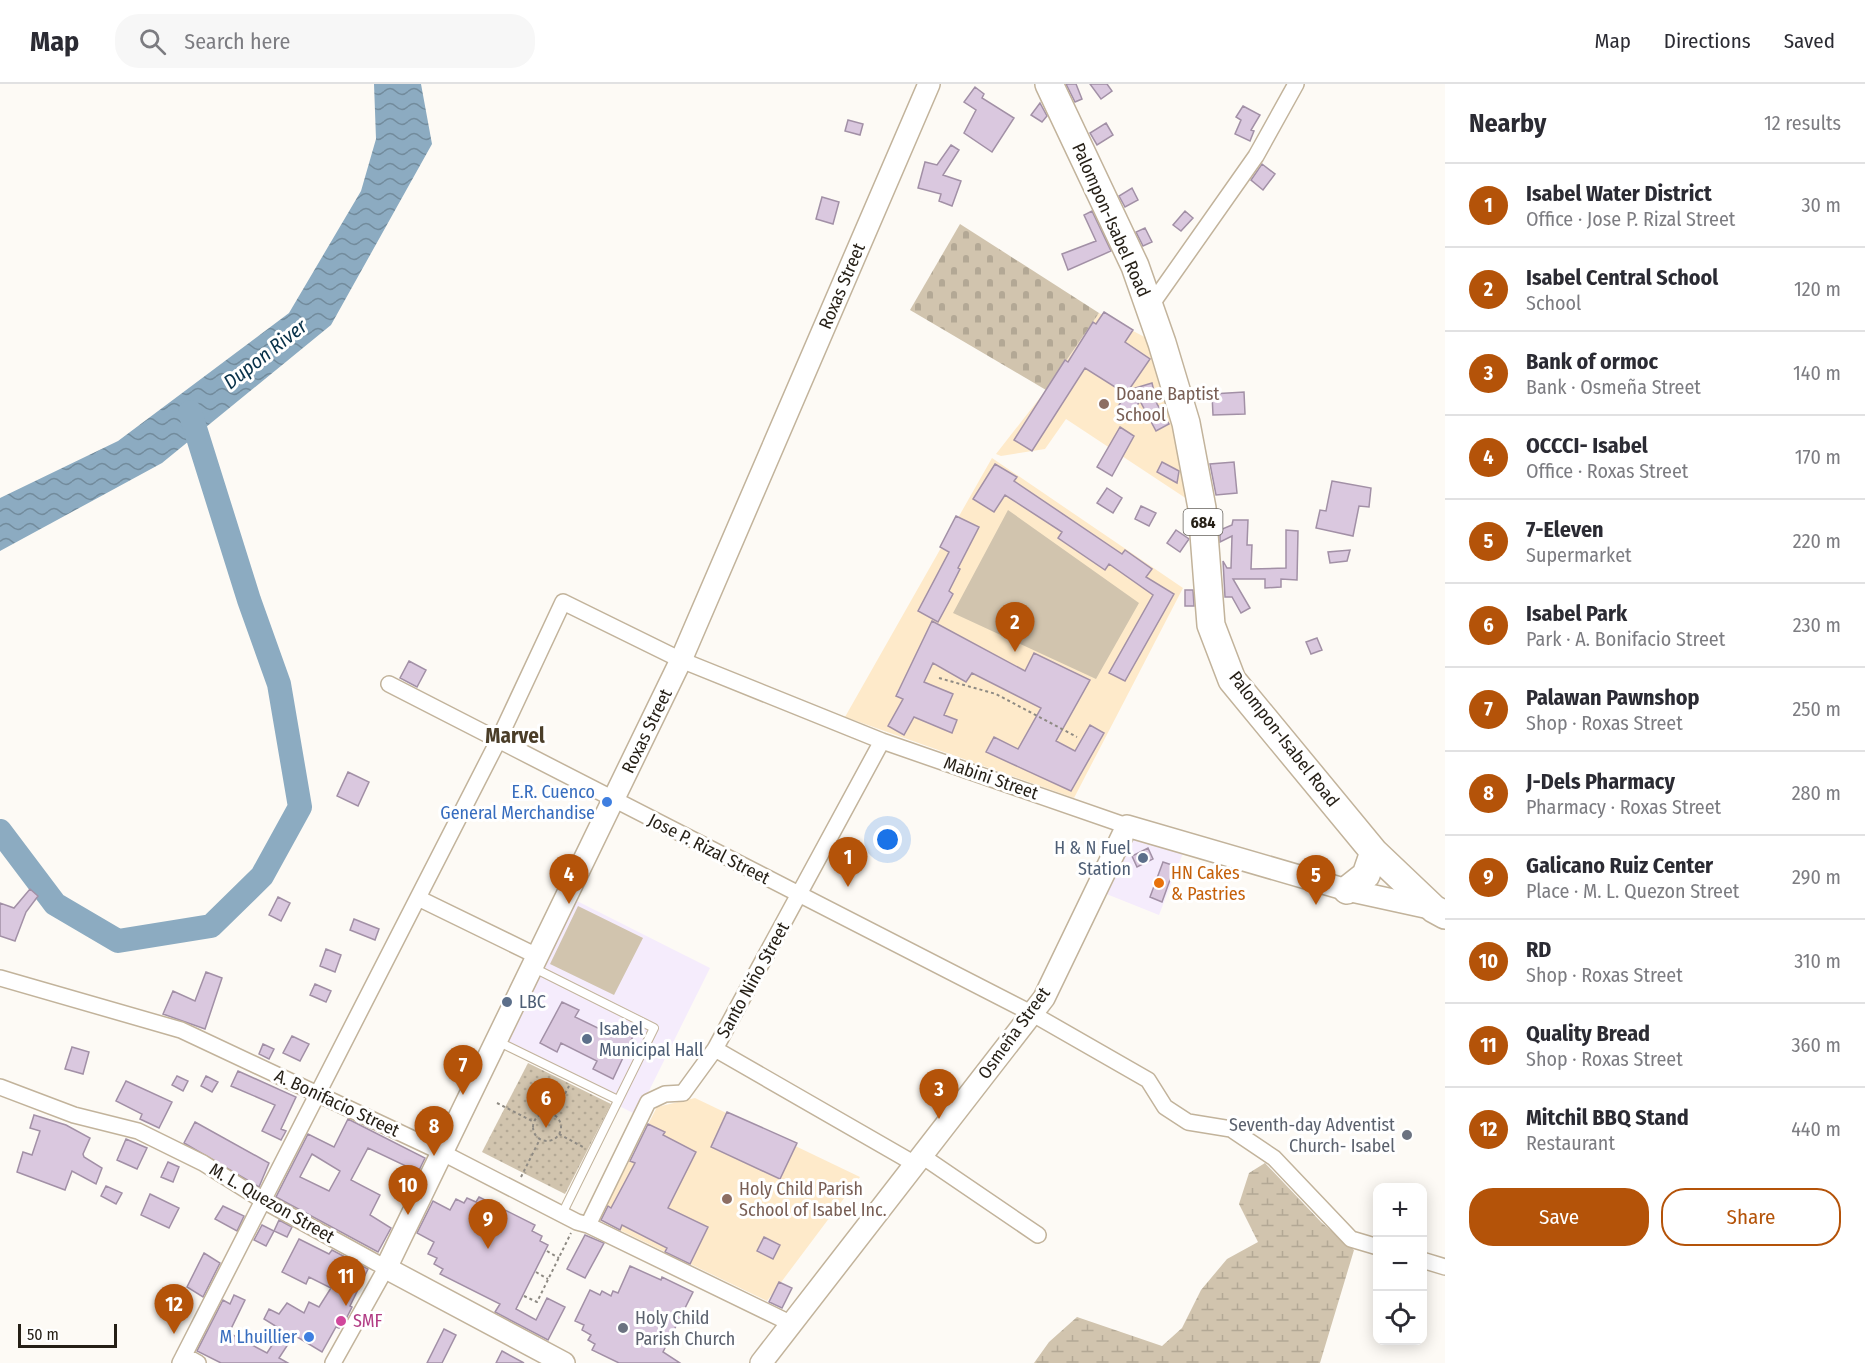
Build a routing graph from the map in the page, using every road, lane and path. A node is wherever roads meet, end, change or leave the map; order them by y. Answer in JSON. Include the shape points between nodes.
{"nodes":[{"id":1,"x":928,"y":84,"type":"edge"},
{"id":2,"x":1049,"y":84,"type":"edge"},
{"id":3,"x":1296,"y":84,"type":"edge"},
{"id":4,"x":1149,"y":308,"type":"junction"},
{"id":5,"x":681,"y":660,"type":"junction"},
{"id":6,"x":939,"y":678,"type":"dead end"},
{"id":7,"x":389,"y":684,"type":"dead end"},
{"id":8,"x":1077,"y":737,"type":"dead end"},
{"id":9,"x":498,"y":741,"type":"junction"},
{"id":10,"x":882,"y":741,"type":"junction"},
{"id":11,"x":613,"y":801,"type":"junction"},
{"id":12,"x":1127,"y":826,"type":"junction"},
{"id":13,"x":1374,"y":852,"type":"junction"},
{"id":14,"x":1347,"y":890,"type":"junction"},
{"id":15,"x":800,"y":896,"type":"junction"},
{"id":16,"x":418,"y":898,"type":"junction"},
{"id":17,"x":1439,"y":912,"type":"edge"},
{"id":18,"x":534,"y":961,"type":"junction"},
{"id":19,"x":0,"y":978,"type":"edge"},
{"id":20,"x":1031,"y":1013,"type":"junction"},
{"id":21,"x":495,"y":1040,"type":"junction"},
{"id":22,"x":715,"y":1049,"type":"junction"},
{"id":23,"x":574,"y":1078,"type":"junction"},
{"id":24,"x":0,"y":1087,"type":"edge"},
{"id":25,"x":318,"y":1093,"type":"junction"},
{"id":26,"x":618,"y":1100,"type":"junction"},
{"id":27,"x":497,"y":1103,"type":"dead end"},
{"id":28,"x":554,"y":1115,"type":"junction"},
{"id":29,"x":534,"y":1122,"type":"junction"},
{"id":30,"x":559,"y":1134,"type":"junction"},
{"id":31,"x":540,"y":1139,"type":"junction"},
{"id":32,"x":441,"y":1152,"type":"junction"},
{"id":33,"x":593,"y":1152,"type":"junction"},
{"id":34,"x":918,"y":1160,"type":"junction"},
{"id":35,"x":514,"y":1190,"type":"junction"},
{"id":36,"x":262,"y":1200,"type":"junction"},
{"id":37,"x":561,"y":1214,"type":"junction"},
{"id":38,"x":582,"y":1223,"type":"junction"},
{"id":39,"x":1038,"y":1235,"type":"dead end"},
{"id":40,"x":1373,"y":1246,"type":"edge"},
{"id":41,"x":547,"y":1251,"type":"dead end"},
{"id":42,"x":559,"y":1258,"type":"junction"},
{"id":43,"x":1427,"y":1262,"type":"edge"},
{"id":44,"x":1445,"y":1267,"type":"edge"},
{"id":45,"x":386,"y":1268,"type":"junction"},
{"id":46,"x":536,"y":1272,"type":"dead end"},
{"id":47,"x":548,"y":1279,"type":"junction"},
{"id":48,"x":525,"y":1296,"type":"dead end"},
{"id":49,"x":790,"y":1323,"type":"junction"},
{"id":50,"x":182,"y":1359,"type":"edge"},
{"id":51,"x":198,"y":1363,"type":"edge"},
{"id":52,"x":333,"y":1363,"type":"edge"},
{"id":53,"x":564,"y":1363,"type":"edge"},
{"id":54,"x":761,"y":1363,"type":"edge"}],
"edges":[{"from":1,"to":5,"type":"street","name":"Roxas Street"},
{"from":2,"to":4,"type":"highway","name":"Palompon-Isabel Road","number":"684","via":[[1134,266]]},
{"from":3,"to":4,"type":"street","via":[[1256,156]]},
{"from":4,"to":13,"type":"highway","name":"Palompon-Isabel Road","number":"684","via":[[1186,423],[1202,508],[1211,625],[1232,680]]},
{"from":5,"to":9,"type":"street","name":"Mabini Street","via":[[563,603]]},
{"from":5,"to":10,"type":"street","name":"Mabini Street"},
{"from":5,"to":11,"type":"street","name":"Roxas Street"},
{"from":6,"to":8,"type":"path","via":[[996,694]]},
{"from":7,"to":9,"type":"street","name":"Jose P. Rizal Street"},
{"from":9,"to":11,"type":"street","name":"Jose P. Rizal Street"},
{"from":9,"to":16,"type":"street"},
{"from":10,"to":12,"type":"street","name":"Mabini Street"},
{"from":10,"to":15,"type":"street","name":"Santo Niño Street"},
{"from":11,"to":15,"type":"street","name":"Jose P. Rizal Street"},
{"from":11,"to":18,"type":"street","name":"Roxas Street"},
{"from":12,"to":14,"type":"street","name":"Mabini Street"},
{"from":12,"to":20,"type":"street","name":"Osmeña Street","via":[[1044,998]]},
{"from":13,"to":14,"type":"highway","via":[[1366,874]]},
{"from":13,"to":17,"type":"highway","name":"Palompon-Isabel Road","number":"684"},
{"from":14,"to":17,"type":"street","name":"Mabini Street"},
{"from":15,"to":20,"type":"street","name":"Jose P. Rizal Street"},
{"from":15,"to":22,"type":"street","name":"Santo Niño Street"},
{"from":16,"to":18,"type":"street"},
{"from":16,"to":25,"type":"street"},
{"from":18,"to":21,"type":"street","name":"Roxas Street"},
{"from":18,"to":26,"type":"lane","via":[[654,1028]]},
{"from":19,"to":25,"type":"street","name":"A. Bonifacio Street","via":[[181,1030]]},
{"from":20,"to":34,"type":"street","name":"Osmeña Street"},
{"from":20,"to":40,"type":"street","name":"Jose P. Rizal Street","via":[[1148,1080],[1165,1107],[1188,1122],[1231,1129],[1274,1158],[1351,1239]]},
{"from":21,"to":23,"type":"lane"},
{"from":21,"to":32,"type":"street","name":"Roxas Street"},
{"from":22,"to":34,"type":"street"},
{"from":22,"to":38,"type":"street","name":"Santo Niño Street","via":[[683,1094],[665,1094],[648,1102]]},
{"from":23,"to":26,"type":"lane"},
{"from":23,"to":28,"type":"path"},
{"from":24,"to":36,"type":"street","name":"M. L. Quezon Street","via":[[74,1115],[138,1131],[203,1163]]},
{"from":25,"to":32,"type":"street","name":"A. Bonifacio Street"},
{"from":25,"to":36,"type":"street"},
{"from":26,"to":33,"type":"lane"},
{"from":27,"to":29,"type":"path"},
{"from":28,"to":29,"type":"path","via":[[540,1115]]},
{"from":28,"to":30,"type":"path","via":[[560,1123]]},
{"from":29,"to":31,"type":"path","via":[[534,1132]]},
{"from":30,"to":31,"type":"path","via":[[549,1141]]},
{"from":30,"to":33,"type":"path"},
{"from":31,"to":35,"type":"path"},
{"from":32,"to":35,"type":"street","name":"A. Bonifacio Street"},
{"from":32,"to":45,"type":"street","name":"Roxas Street"},
{"from":33,"to":37,"type":"lane"},
{"from":34,"to":39,"type":"street"},
{"from":34,"to":49,"type":"street","name":"Osmeña Street"},
{"from":35,"to":37,"type":"street","name":"A. Bonifacio Street"},
{"from":36,"to":45,"type":"street","name":"M. L. Quezon Street"},
{"from":36,"to":50,"type":"street"},
{"from":37,"to":38,"type":"street","name":"A. Bonifacio Street"},
{"from":38,"to":42,"type":"path"},
{"from":38,"to":49,"type":"street","name":"A. Bonifacio Street"},
{"from":41,"to":42,"type":"path"},
{"from":42,"to":47,"type":"path"},
{"from":43,"to":44,"type":"street"},
{"from":45,"to":52,"type":"street","name":"Roxas Street"},
{"from":45,"to":53,"type":"street","name":"M. L. Quezon Street"},
{"from":46,"to":47,"type":"path"},
{"from":47,"to":48,"type":"path","via":[[537,1302]]},
{"from":49,"to":54,"type":"street","name":"Osmeña Street"},
{"from":50,"to":51,"type":"street"}]}
